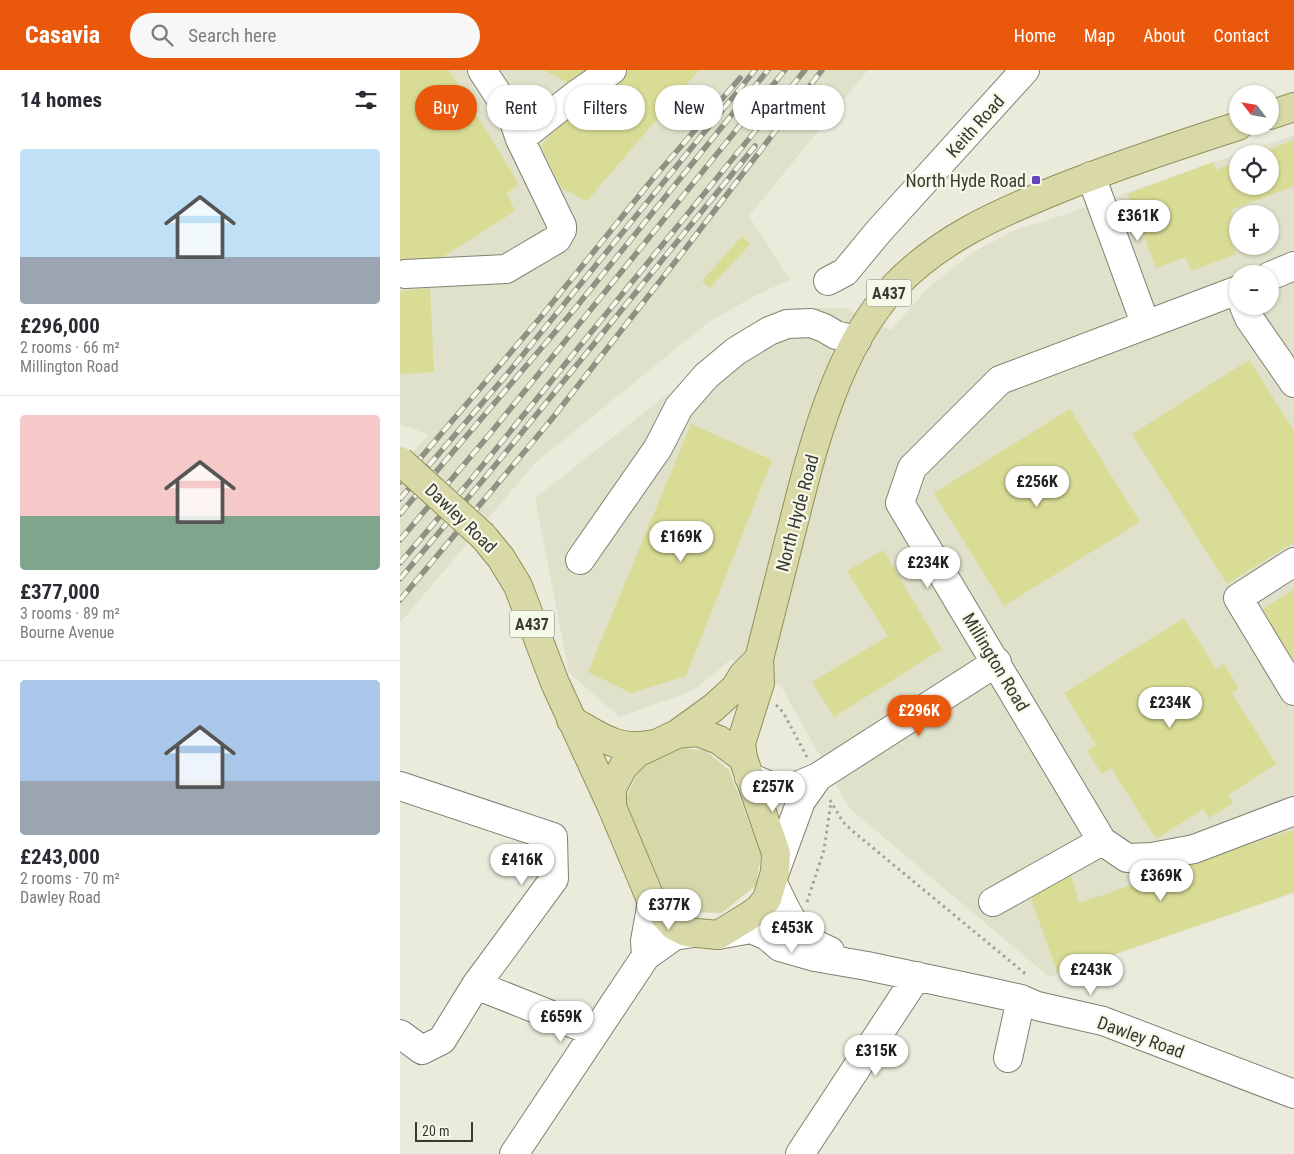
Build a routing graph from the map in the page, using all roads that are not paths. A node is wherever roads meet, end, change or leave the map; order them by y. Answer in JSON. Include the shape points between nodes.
{"nodes":[{"id":1,"x":482,"y":70,"type":"edge"},
{"id":2,"x":612,"y":70,"type":"edge"},
{"id":3,"x":1025,"y":70,"type":"edge"},
{"id":4,"x":1294,"y":107,"type":"edge"},
{"id":5,"x":1279,"y":112,"type":"edge"},
{"id":6,"x":1229,"y":129,"type":"edge"},
{"id":7,"x":520,"y":139,"type":"junction"},
{"id":8,"x":1091,"y":176,"type":"junction"},
{"id":9,"x":1294,"y":266,"type":"edge"},
{"id":10,"x":1279,"y":272,"type":"edge"},
{"id":11,"x":405,"y":274,"type":"dead end"},
{"id":12,"x":843,"y":279,"type":"dead end"},
{"id":13,"x":1229,"y":293,"type":"edge"},
{"id":14,"x":1248,"y":315,"type":"edge"},
{"id":15,"x":1145,"y":323,"type":"junction"},
{"id":16,"x":858,"y":340,"type":"junction"},
{"id":17,"x":1294,"y":383,"type":"edge"},
{"id":18,"x":400,"y":460,"type":"edge"},
{"id":19,"x":580,"y":560,"type":"dead end"},
{"id":20,"x":1294,"y":562,"type":"edge"},
{"id":21,"x":759,"y":659,"type":"junction"},
{"id":22,"x":997,"y":662,"type":"junction"},
{"id":23,"x":1294,"y":691,"type":"edge"},
{"id":24,"x":571,"y":720,"type":"junction"},
{"id":25,"x":666,"y":739,"type":"junction"},
{"id":26,"x":746,"y":768,"type":"junction"},
{"id":27,"x":814,"y":770,"type":"junction"},
{"id":28,"x":400,"y":786,"type":"edge"},
{"id":29,"x":612,"y":807,"type":"junction"},
{"id":30,"x":1294,"y":811,"type":"edge"},
{"id":31,"x":1102,"y":841,"type":"junction"},
{"id":32,"x":774,"y":877,"type":"junction"},
{"id":33,"x":652,"y":902,"type":"junction"},
{"id":34,"x":993,"y":902,"type":"dead end"},
{"id":35,"x":706,"y":934,"type":"junction"},
{"id":36,"x":646,"y":956,"type":"junction"},
{"id":37,"x":868,"y":966,"type":"junction"},
{"id":38,"x":917,"y":976,"type":"junction"},
{"id":39,"x":476,"y":985,"type":"junction"},
{"id":40,"x":1029,"y":1003,"type":"junction"},
{"id":41,"x":594,"y":1032,"type":"junction"},
{"id":42,"x":400,"y":1034,"type":"edge"},
{"id":43,"x":1008,"y":1058,"type":"dead end"},
{"id":44,"x":1294,"y":1094,"type":"edge"},
{"id":45,"x":514,"y":1154,"type":"edge"},
{"id":46,"x":800,"y":1154,"type":"edge"}],
"edges":[{"from":1,"to":7,"type":"street","via":[[512,116]]},
{"from":2,"to":7,"type":"street"},
{"from":3,"to":12,"type":"street","name":"Keith Road","via":[[879,231]]},
{"from":4,"to":5,"type":"main road"},
{"from":6,"to":8,"type":"main road","name":"North Hyde Road","number":"A437"},
{"from":7,"to":11,"type":"street","via":[[562,226],[557,239],[506,269]]},
{"from":8,"to":15,"type":"street"},
{"from":8,"to":16,"type":"main road","name":"North Hyde Road","number":"A437","via":[[1007,210],[936,250],[895,286],[878,306]]},
{"from":9,"to":10,"type":"street"},
{"from":13,"to":15,"type":"street","name":"Millington Road"},
{"from":14,"to":17,"type":"street"},
{"from":15,"to":22,"type":"street","name":"Millington Road","via":[[1000,380],[912,468],[900,503]]},
{"from":16,"to":19,"type":"street","via":[[836,335],[811,323],[788,324],[736,351],[706,376],[679,407],[658,448]]},
{"from":16,"to":21,"type":"main road","name":"North Hyde Road","number":"A437","via":[[832,397],[810,460]]},
{"from":18,"to":24,"type":"main road","name":"Dawley Road","number":"A437","bridge":true,"via":[[482,536],[501,558],[518,586]]},
{"from":20,"to":23,"type":"street","via":[[1238,598]]},
{"from":21,"to":25,"type":"main road","via":[[713,708]]},
{"from":21,"to":26,"type":"main road","name":"North Hyde Road","number":"A437","via":[[760,683],[741,743]]},
{"from":22,"to":27,"type":"street"},
{"from":22,"to":31,"type":"street","name":"Millington Road"},
{"from":24,"to":25,"type":"main road","name":"Dawley Road","via":[[612,743],[646,746]]},
{"from":24,"to":29,"type":"main road","name":"Dawley Road","number":"A437"},
{"from":25,"to":26,"type":"main road","name":"Dawley Road","via":[[698,732],[719,740]]},
{"from":25,"to":29,"type":"main road","name":"Dawley Road","via":[[637,753],[623,767],[612,788]]},
{"from":26,"to":27,"type":"street","via":[[773,787],[792,788]]},
{"from":26,"to":32,"type":"main road","name":"Dawley Road","via":[[776,853]]},
{"from":27,"to":32,"type":"street"},
{"from":28,"to":39,"type":"street","via":[[554,837],[554,879]]},
{"from":29,"to":33,"type":"main road","name":"Dawley Road"},
{"from":30,"to":31,"type":"street","name":"Millington Road","via":[[1194,849],[1152,857],[1127,858]]},
{"from":31,"to":34,"type":"street"},
{"from":32,"to":35,"type":"main road","name":"Dawley Road","via":[[767,899],[759,909]]},
{"from":32,"to":37,"type":"street","name":"Dawley Road","via":[[793,924],[801,935],[818,946]]},
{"from":33,"to":35,"type":"main road","name":"Dawley Road","via":[[674,926],[686,932]]},
{"from":33,"to":36,"type":"street","via":[[645,941]]},
{"from":35,"to":36,"type":"street","via":[[674,936]]},
{"from":35,"to":37,"type":"street","name":"Dawley Road","via":[[751,929],[780,947]]},
{"from":36,"to":41,"type":"street"},
{"from":37,"to":38,"type":"street","name":"Dawley Road"},
{"from":38,"to":40,"type":"street","name":"Dawley Road"},
{"from":38,"to":46,"type":"street"},
{"from":39,"to":41,"type":"street"},
{"from":39,"to":42,"type":"street","via":[[442,1040],[422,1050]]},
{"from":40,"to":43,"type":"street"},
{"from":40,"to":44,"type":"street","name":"Dawley Road","via":[[1103,1021]]},
{"from":41,"to":45,"type":"street"}]}
